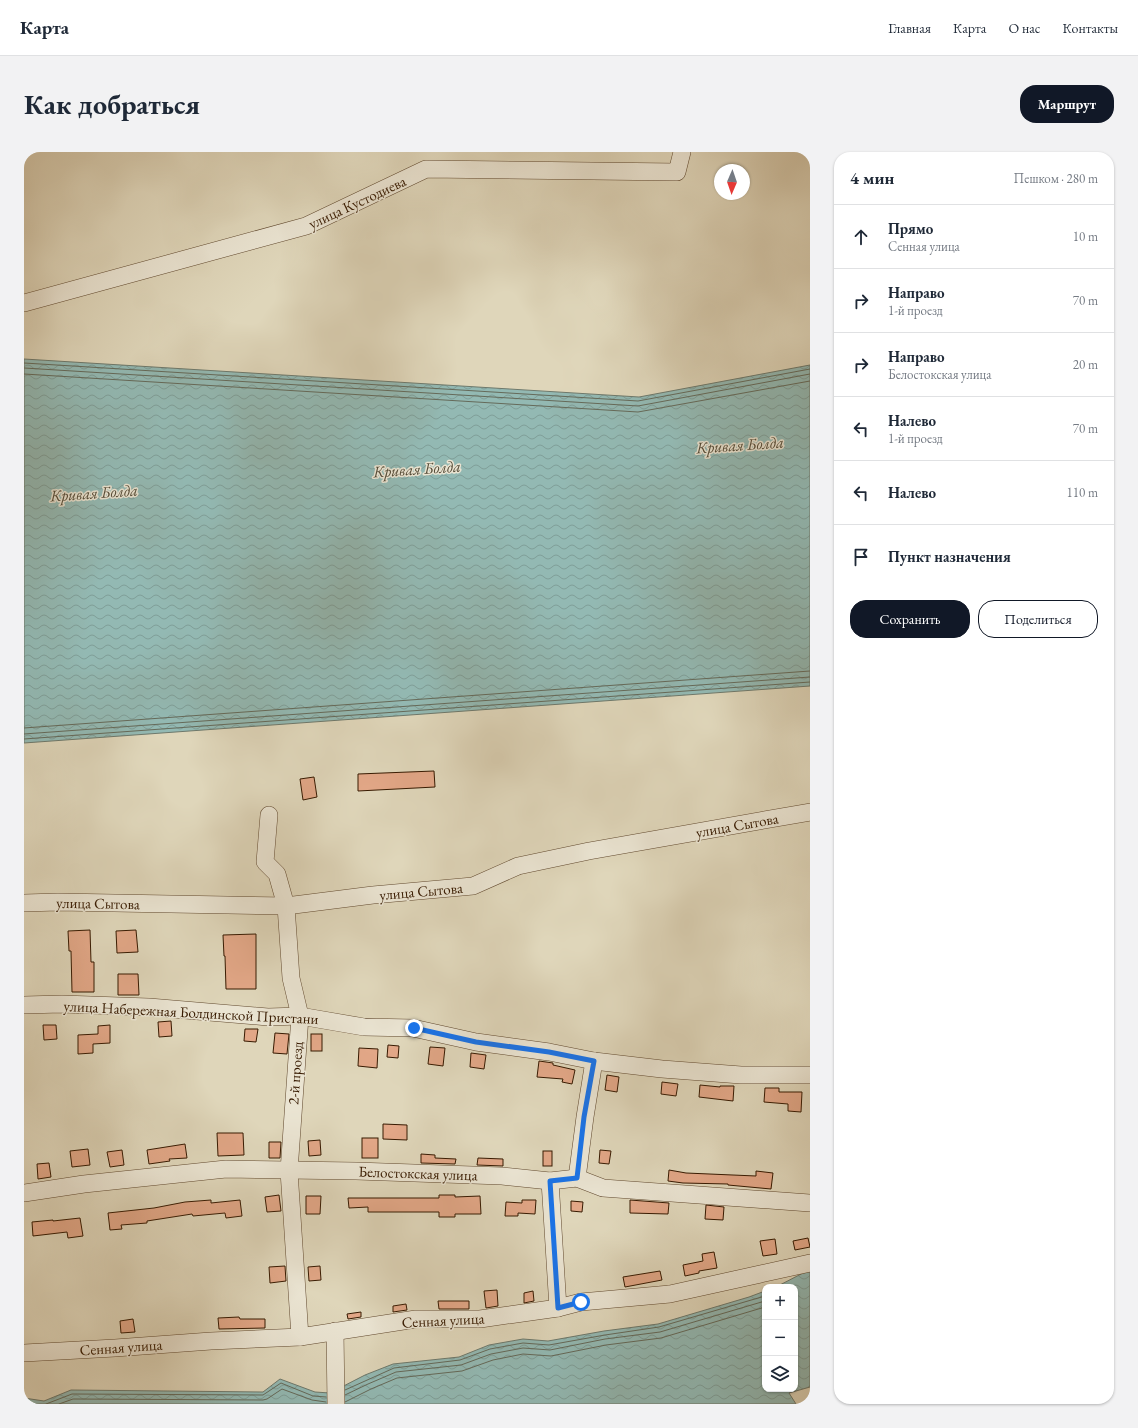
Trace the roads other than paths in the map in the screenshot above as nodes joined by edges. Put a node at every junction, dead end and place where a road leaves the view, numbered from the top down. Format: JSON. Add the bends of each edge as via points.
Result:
{"nodes":[{"id":1,"x":682,"y":152,"type":"edge"},
{"id":2,"x":24,"y":303,"type":"edge"},
{"id":3,"x":810,"y":812,"type":"edge"},
{"id":4,"x":270,"y":815,"type":"dead end"},
{"id":5,"x":24,"y":903,"type":"edge"},
{"id":6,"x":286,"y":906,"type":"junction"},
{"id":7,"x":24,"y":1005,"type":"edge"},
{"id":8,"x":300,"y":1016,"type":"junction"},
{"id":9,"x":594,"y":1061,"type":"junction"},
{"id":10,"x":810,"y":1075,"type":"edge"},
{"id":11,"x":289,"y":1171,"type":"junction"},
{"id":12,"x":577,"y":1178,"type":"junction"},
{"id":13,"x":550,"y":1181,"type":"junction"},
{"id":14,"x":24,"y":1193,"type":"edge"},
{"id":15,"x":810,"y":1204,"type":"edge"},
{"id":16,"x":810,"y":1263,"type":"edge"},
{"id":17,"x":558,"y":1308,"type":"junction"},
{"id":18,"x":335,"y":1331,"type":"junction"},
{"id":19,"x":300,"y":1337,"type":"junction"},
{"id":20,"x":24,"y":1352,"type":"edge"},
{"id":21,"x":336,"y":1404,"type":"edge"}],
"edges":[{"from":1,"to":2,"type":"street","name":"улица Кустодиева","via":[[677,172],[426,169],[306,226]]},
{"from":3,"to":6,"type":"street","name":"улица Сытова","via":[[518,866],[473,886]]},
{"from":4,"to":6,"type":"street","name":"2-й проезд","via":[[265,862],[277,874]]},
{"from":5,"to":6,"type":"street","name":"улица Сытова"},
{"from":6,"to":8,"type":"street","name":"2-й проезд","via":[[291,978]]},
{"from":7,"to":8,"type":"street","name":"улица Набережная Болдинской Пристани","via":[[148,1007],[268,1017]]},
{"from":8,"to":9,"type":"street","name":"улица Набережная Болдинской Пристани","via":[[364,1026],[414,1028],[476,1042]]},
{"from":8,"to":11,"type":"street","name":"2-й проезд"},
{"from":9,"to":10,"type":"street","name":"улица Набережная Болдинской Пристани","via":[[741,1075]]},
{"from":9,"to":12,"type":"street"},
{"from":11,"to":13,"type":"street","name":"Белостокская улица","via":[[494,1176]]},
{"from":11,"to":14,"type":"street","name":"Белостокская улица","via":[[226,1169]]},
{"from":11,"to":19,"type":"street","name":"2-й проезд"},
{"from":12,"to":13,"type":"street","name":"Белостокская улица"},
{"from":12,"to":15,"type":"street","name":"Белостокская улица","via":[[603,1188]]},
{"from":13,"to":17,"type":"street"},
{"from":16,"to":17,"type":"street","name":"Сенная улица","via":[[670,1294],[581,1302]]},
{"from":17,"to":18,"type":"street","name":"Сенная улица","via":[[480,1319],[416,1318]]},
{"from":18,"to":19,"type":"street","name":"Сенная улица"},
{"from":18,"to":21,"type":"street"},
{"from":19,"to":20,"type":"street","name":"Сенная улица"}]}
